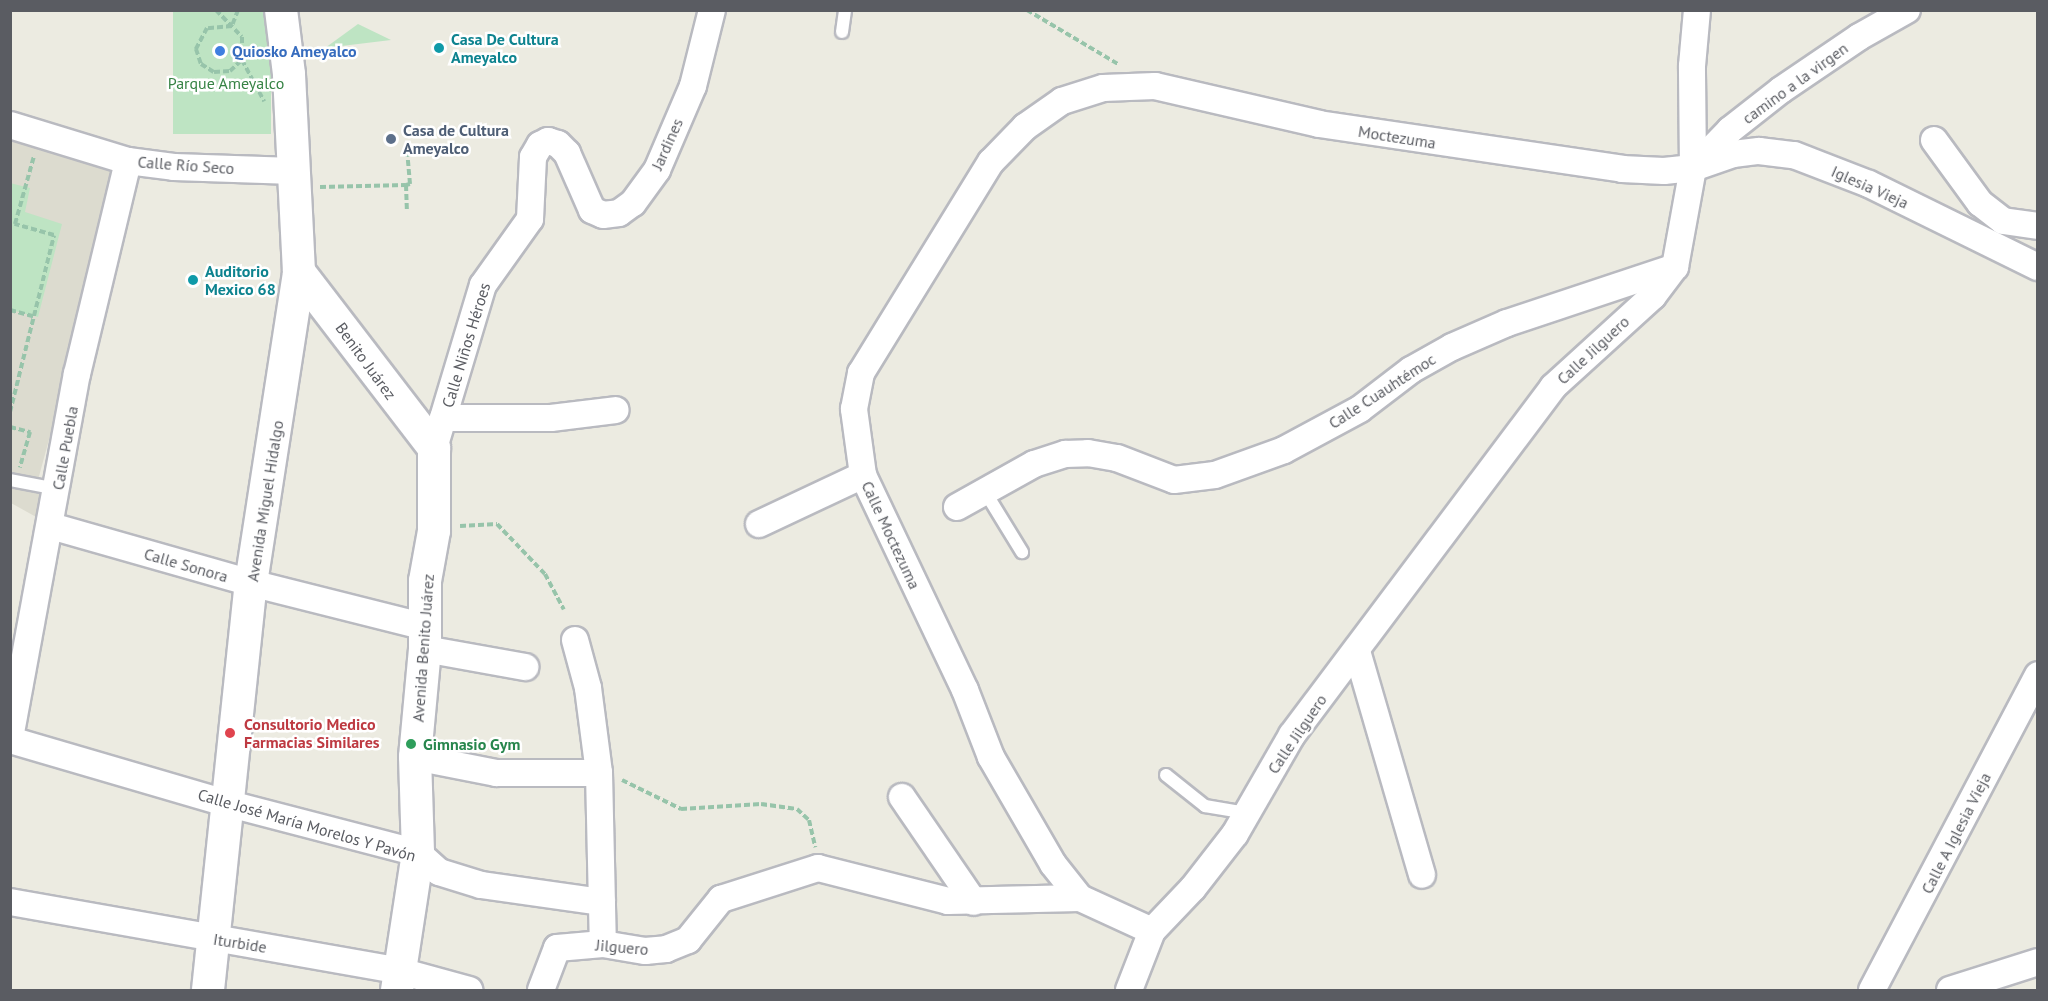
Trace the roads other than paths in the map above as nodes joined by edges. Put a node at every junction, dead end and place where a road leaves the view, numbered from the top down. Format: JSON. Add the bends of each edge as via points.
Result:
{"nodes":[{"id":1,"x":280,"y":10,"type":"edge"},
{"id":2,"x":712,"y":10,"type":"edge"},
{"id":3,"x":845,"y":10,"type":"edge"},
{"id":4,"x":1697,"y":10,"type":"edge"},
{"id":5,"x":1907,"y":10,"type":"edge"},
{"id":6,"x":842,"y":32,"type":"dead end"},
{"id":7,"x":1103,"y":88,"type":"joint"},
{"id":8,"x":10,"y":125,"type":"edge"},
{"id":9,"x":1934,"y":140,"type":"dead end"},
{"id":10,"x":128,"y":160,"type":"junction"},
{"id":11,"x":1694,"y":168,"type":"junction"},
{"id":12,"x":307,"y":179,"type":"junction"},
{"id":13,"x":530,"y":219,"type":"joint"},
{"id":14,"x":2037,"y":226,"type":"edge"},
{"id":15,"x":1675,"y":267,"type":"junction"},
{"id":16,"x":2037,"y":267,"type":"edge"},
{"id":17,"x":299,"y":272,"type":"junction"},
{"id":18,"x":616,"y":410,"type":"dead end"},
{"id":19,"x":443,"y":418,"type":"junction"},
{"id":20,"x":434,"y":448,"type":"junction"},
{"id":21,"x":863,"y":475,"type":"junction"},
{"id":22,"x":14,"y":477,"type":"edge"},
{"id":23,"x":57,"y":489,"type":"junction"},
{"id":24,"x":984,"y":490,"type":"junction"},
{"id":25,"x":957,"y":507,"type":"dead end"},
{"id":26,"x":759,"y":524,"type":"dead end"},
{"id":27,"x":51,"y":526,"type":"junction"},
{"id":28,"x":1022,"y":552,"type":"dead end"},
{"id":29,"x":251,"y":584,"type":"junction"},
{"id":30,"x":426,"y":638,"type":"junction"},
{"id":31,"x":574,"y":640,"type":"dead end"},
{"id":32,"x":1356,"y":651,"type":"junction"},
{"id":33,"x":525,"y":667,"type":"dead end"},
{"id":34,"x":2037,"y":675,"type":"edge"},
{"id":35,"x":10,"y":739,"type":"edge"},
{"id":36,"x":415,"y":757,"type":"junction"},
{"id":37,"x":599,"y":773,"type":"junction"},
{"id":38,"x":1166,"y":775,"type":"dead end"},
{"id":39,"x":902,"y":797,"type":"dead end"},
{"id":40,"x":226,"y":803,"type":"junction"},
{"id":41,"x":1247,"y":813,"type":"junction"},
{"id":42,"x":418,"y":853,"type":"junction"},
{"id":43,"x":1422,"y":875,"type":"dead end"},
{"id":44,"x":1080,"y":898,"type":"junction"},
{"id":45,"x":10,"y":902,"type":"edge"},
{"id":46,"x":602,"y":902,"type":"junction"},
{"id":47,"x":974,"y":902,"type":"junction"},
{"id":48,"x":1152,"y":931,"type":"junction"},
{"id":49,"x":216,"y":940,"type":"junction"},
{"id":50,"x":603,"y":944,"type":"junction"},
{"id":51,"x":2037,"y":962,"type":"edge"},
{"id":52,"x":399,"y":981,"type":"edge"},
{"id":53,"x":208,"y":990,"type":"edge"},
{"id":54,"x":469,"y":990,"type":"edge"},
{"id":55,"x":541,"y":990,"type":"edge"},
{"id":56,"x":1129,"y":990,"type":"edge"},
{"id":57,"x":1872,"y":990,"type":"edge"},
{"id":58,"x":1950,"y":990,"type":"edge"}],
"edges":[{"from":1,"to":12,"type":"street","name":"Avenida Miguel Hidalgo"},
{"from":2,"to":13,"type":"street","name":"Jardines","via":[[693,86],[657,170],[633,203],[619,213],[603,215],[592,210],[567,153],[548,141],[540,145],[533,157]]},
{"from":3,"to":6,"type":"lane"},
{"from":4,"to":11,"type":"street","name":"Calle Jilguero","via":[[1692,66]]},
{"from":5,"to":11,"type":"street","name":"camino a la virgen","via":[[1781,90],[1730,130]]},
{"from":7,"to":11,"type":"street","name":"Moctezuma","via":[[1155,86],[1319,124],[1437,144],[1622,169]]},
{"from":7,"to":21,"type":"street","name":"Calle Moctezuma","via":[[1062,101],[1025,127],[991,162],[909,300],[878,341],[861,373],[854,409]]},
{"from":8,"to":10,"type":"street","name":"Calle Río Seco"},
{"from":9,"to":14,"type":"street","via":[[1980,203],[2003,221]]},
{"from":10,"to":12,"type":"street","name":"Calle Río Seco"},
{"from":10,"to":23,"type":"street","name":"Calle Puebla","via":[[77,374]]},
{"from":11,"to":15,"type":"street","name":"Calle Jilguero"},
{"from":11,"to":16,"type":"street","name":"Iglesia Vieja","via":[[1741,153],[1794,155],[1869,184]]},
{"from":12,"to":17,"type":"street","name":"Avenida Miguel Hidalgo"},
{"from":13,"to":19,"type":"street","name":"Calle Niños Héroes","via":[[483,285]]},
{"from":15,"to":24,"type":"street","name":"Calle Cuauhtémoc","via":[[1507,324],[1452,347],[1411,370],[1360,409],[1294,445],[1215,475],[1174,480],[1117,458],[1088,453],[1034,464]]},
{"from":15,"to":32,"type":"street","name":"Calle Jilguero","via":[[1653,296],[1553,387]]},
{"from":17,"to":20,"type":"street","name":"Benito Juárez"},
{"from":17,"to":29,"type":"street","name":"Avenida Miguel Hidalgo"},
{"from":18,"to":19,"type":"street","via":[[551,418]]},
{"from":19,"to":20,"type":"street","name":"Calle Niños Héroes"},
{"from":20,"to":30,"type":"street","name":"Avenida Benito Juárez","via":[[434,531],[425,581]]},
{"from":21,"to":26,"type":"street","via":[[828,488]]},
{"from":21,"to":44,"type":"street","name":"Calle Moctezuma","via":[[964,690],[991,757],[1034,834]]},
{"from":22,"to":23,"type":"lane"},
{"from":23,"to":27,"type":"street","name":"Calle Puebla"},
{"from":24,"to":25,"type":"street","name":"Calle Cuauhtémoc"},
{"from":24,"to":28,"type":"lane"},
{"from":27,"to":29,"type":"street","name":"Calle Sonora"},
{"from":27,"to":35,"type":"street","name":"Calle Puebla"},
{"from":29,"to":30,"type":"street","name":"Calle Sonora"},
{"from":29,"to":40,"type":"street","name":"Avenida Miguel Hidalgo"},
{"from":30,"to":33,"type":"street","name":"Calle Sonora"},
{"from":30,"to":36,"type":"street","name":"Avenida Benito Juárez"},
{"from":31,"to":37,"type":"street","via":[[588,688]]},
{"from":32,"to":41,"type":"street","name":"Calle Jilguero","via":[[1292,735]]},
{"from":32,"to":43,"type":"street"},
{"from":34,"to":57,"type":"street","name":"Calle A Iglesia Vieja"},
{"from":35,"to":40,"type":"street","name":"Calle José María Morelos Y Pavón"},
{"from":36,"to":37,"type":"street","via":[[496,773]]},
{"from":36,"to":42,"type":"street","name":"Avenida Benito Juárez"},
{"from":37,"to":46,"type":"street"},
{"from":38,"to":41,"type":"lane","via":[[1205,806]]},
{"from":39,"to":47,"type":"street"},
{"from":40,"to":42,"type":"street","name":"Calle José María Morelos Y Pavón"},
{"from":40,"to":49,"type":"street","name":"Avenida Miguel Hidalgo"},
{"from":41,"to":48,"type":"street","name":"Calle Jilguero","via":[[1193,888]]},
{"from":42,"to":46,"type":"street","name":"Calle José María Morelos Y Pavón","via":[[440,872],[481,885]]},
{"from":42,"to":52,"type":"street","name":"Avenida Benito Juárez"},
{"from":44,"to":47,"type":"street"},
{"from":44,"to":48,"type":"street"},
{"from":45,"to":49,"type":"street","name":"Iturbide"},
{"from":46,"to":50,"type":"street"},
{"from":47,"to":50,"type":"street","name":"Jilguero","via":[[921,897],[818,868],[731,894],[713,905],[701,928],[688,940],[666,949],[645,951]]},
{"from":48,"to":56,"type":"street"},
{"from":49,"to":52,"type":"street","name":"Iturbide"},
{"from":49,"to":53,"type":"street","name":"Avenida Miguel Hidalgo"},
{"from":50,"to":55,"type":"street","name":"Jilguero","via":[[557,948]]},
{"from":51,"to":58,"type":"street"},
{"from":52,"to":54,"type":"street","name":"Iturbide"}]}
